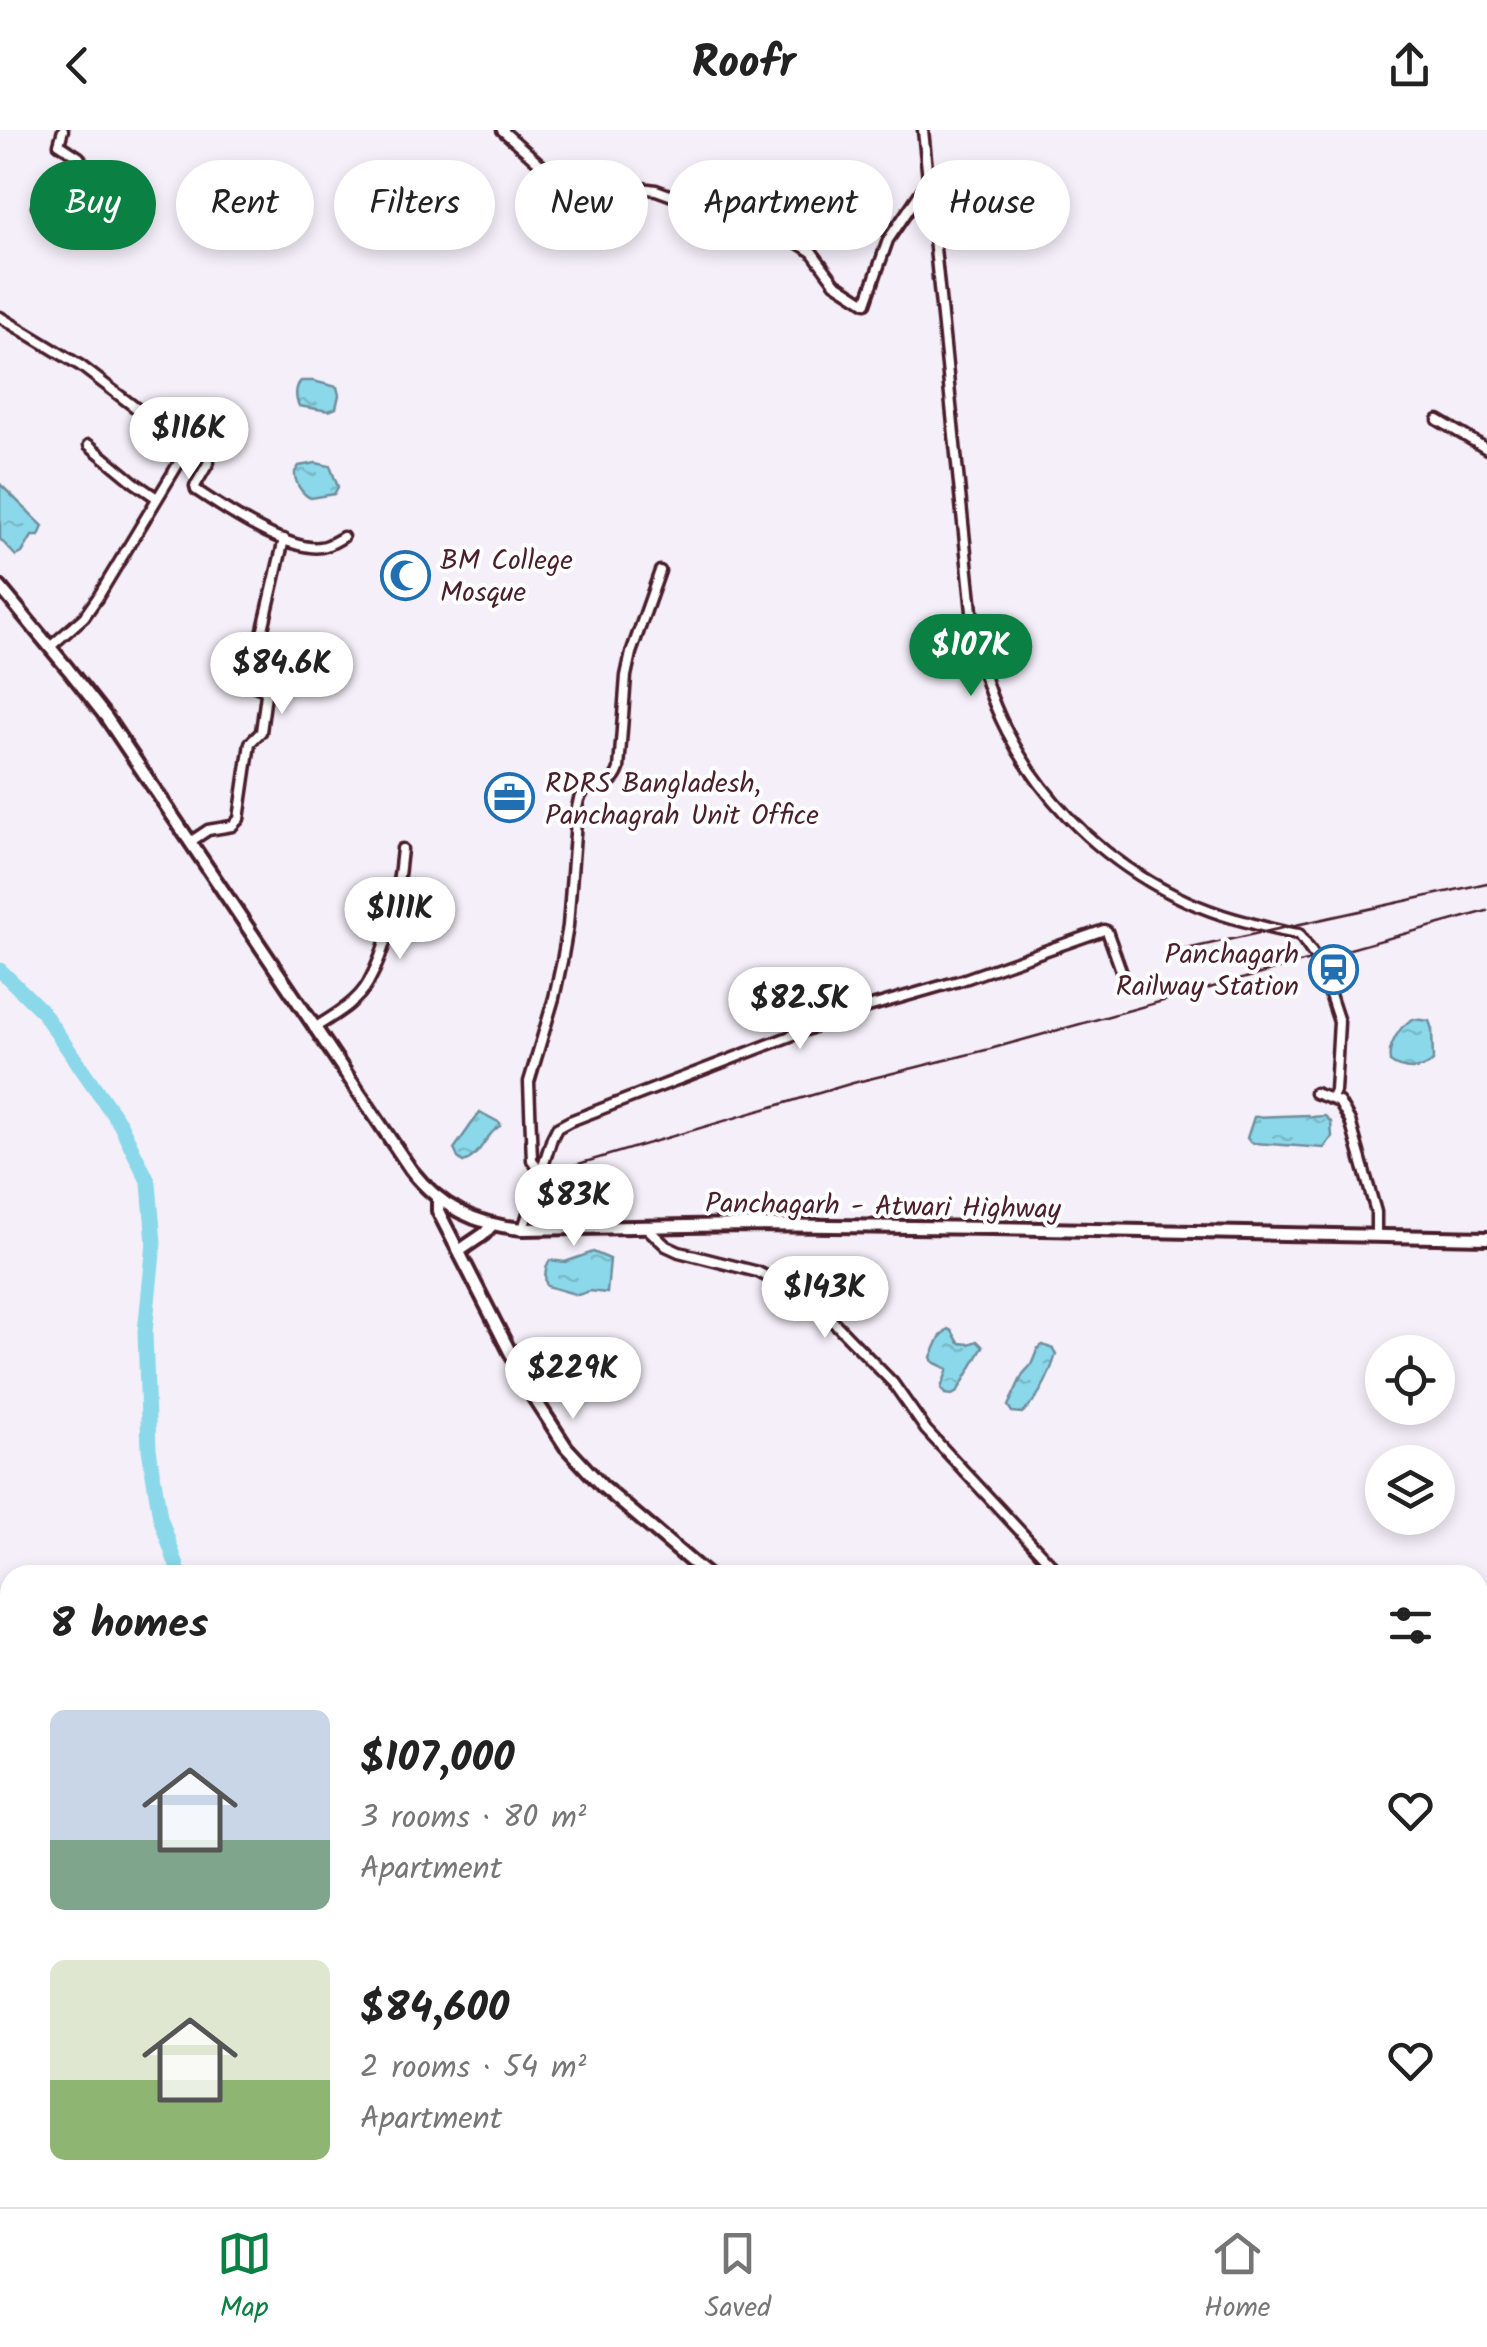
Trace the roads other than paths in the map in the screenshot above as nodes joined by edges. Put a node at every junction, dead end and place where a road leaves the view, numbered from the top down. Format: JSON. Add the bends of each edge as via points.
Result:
{"nodes":[{"id":1,"x":61,"y":130,"type":"edge"},
{"id":2,"x":502,"y":130,"type":"edge"},
{"id":3,"x":922,"y":130,"type":"edge"},
{"id":4,"x":81,"y":160,"type":"edge"},
{"id":5,"x":925,"y":160,"type":"edge"},
{"id":6,"x":913,"y":204,"type":"edge"},
{"id":7,"x":935,"y":250,"type":"edge"},
{"id":8,"x":0,"y":317,"type":"edge"},
{"id":9,"x":1438,"y":420,"type":"dead end"},
{"id":10,"x":89,"y":445,"type":"dead end"},
{"id":11,"x":189,"y":446,"type":"junction"},
{"id":12,"x":1487,"y":450,"type":"edge"},
{"id":13,"x":157,"y":498,"type":"junction"},
{"id":14,"x":343,"y":536,"type":"dead end"},
{"id":15,"x":284,"y":539,"type":"junction"},
{"id":16,"x":660,"y":572,"type":"dead end"},
{"id":17,"x":0,"y":588,"type":"edge"},
{"id":18,"x":50,"y":647,"type":"junction"},
{"id":19,"x":190,"y":842,"type":"junction"},
{"id":20,"x":402,"y":848,"type":"dead end"},
{"id":21,"x":1123,"y":976,"type":"dead end"},
{"id":22,"x":314,"y":1028,"type":"junction"},
{"id":23,"x":1315,"y":1093,"type":"dead end"},
{"id":24,"x":1332,"y":1098,"type":"junction"},
{"id":25,"x":540,"y":1172,"type":"junction"},
{"id":26,"x":438,"y":1199,"type":"junction"},
{"id":27,"x":492,"y":1225,"type":"junction"},
{"id":28,"x":647,"y":1228,"type":"junction"},
{"id":29,"x":523,"y":1229,"type":"junction"},
{"id":30,"x":1376,"y":1236,"type":"junction"},
{"id":31,"x":1487,"y":1238,"type":"edge"},
{"id":32,"x":459,"y":1252,"type":"junction"},
{"id":33,"x":696,"y":1565,"type":"edge"},
{"id":34,"x":1051,"y":1565,"type":"edge"}],
"edges":[{"from":1,"to":4,"type":"street","via":[[59,144]]},
{"from":2,"to":6,"type":"street","via":[[560,177],[656,190],[794,240],[835,283],[866,303],[888,240]]},
{"from":3,"to":5,"type":"street"},
{"from":7,"to":24,"type":"street","via":[[974,631],[991,698],[1061,810],[1118,862],[1195,906],[1299,934],[1320,964],[1339,1022]]},
{"from":8,"to":11,"type":"street","via":[[81,366]]},
{"from":9,"to":12,"type":"street"},
{"from":10,"to":13,"type":"street"},
{"from":11,"to":13,"type":"street"},
{"from":11,"to":15,"type":"street","via":[[209,462],[196,490]]},
{"from":13,"to":18,"type":"street","via":[[92,608]]},
{"from":14,"to":15,"type":"street","via":[[316,548]]},
{"from":15,"to":19,"type":"street","via":[[252,681],[266,694],[262,732],[250,743],[239,818]]},
{"from":16,"to":25,"type":"street","via":[[631,653],[616,776],[585,789],[577,808],[562,962],[529,1082],[532,1160]]},
{"from":17,"to":18,"type":"main road","name":"Panchagarh - Atwari Highway"},
{"from":18,"to":19,"type":"main road","name":"Panchagarh - Atwari Highway"},
{"from":19,"to":22,"type":"main road","name":"Panchagarh - Atwari Highway"},
{"from":20,"to":22,"type":"street","via":[[380,962],[346,1006]]},
{"from":21,"to":25,"type":"street","via":[[1104,930],[860,1009],[570,1120],[554,1132]]},
{"from":22,"to":26,"type":"main road","name":"Panchagarh - Atwari Highway","via":[[400,1156]]},
{"from":23,"to":24,"type":"street"},
{"from":24,"to":30,"type":"street","via":[[1350,1121],[1376,1212]]},
{"from":25,"to":29,"type":"street"},
{"from":26,"to":27,"type":"main road","name":"Panchagarh - Atwari Highway"},
{"from":26,"to":32,"type":"main road"},
{"from":27,"to":29,"type":"main road","name":"Panchagarh - Atwari Highway"},
{"from":27,"to":32,"type":"main road"},
{"from":28,"to":29,"type":"main road","name":"Panchagarh - Atwari Highway"},
{"from":28,"to":30,"type":"main road","name":"Panchagarh - Atwari Highway"},
{"from":28,"to":34,"type":"street","via":[[679,1252],[758,1272],[823,1312]]},
{"from":30,"to":31,"type":"main road","name":"Panchagarh - Atwari Highway"},
{"from":32,"to":33,"type":"main road","via":[[530,1393],[566,1447]]}]}
